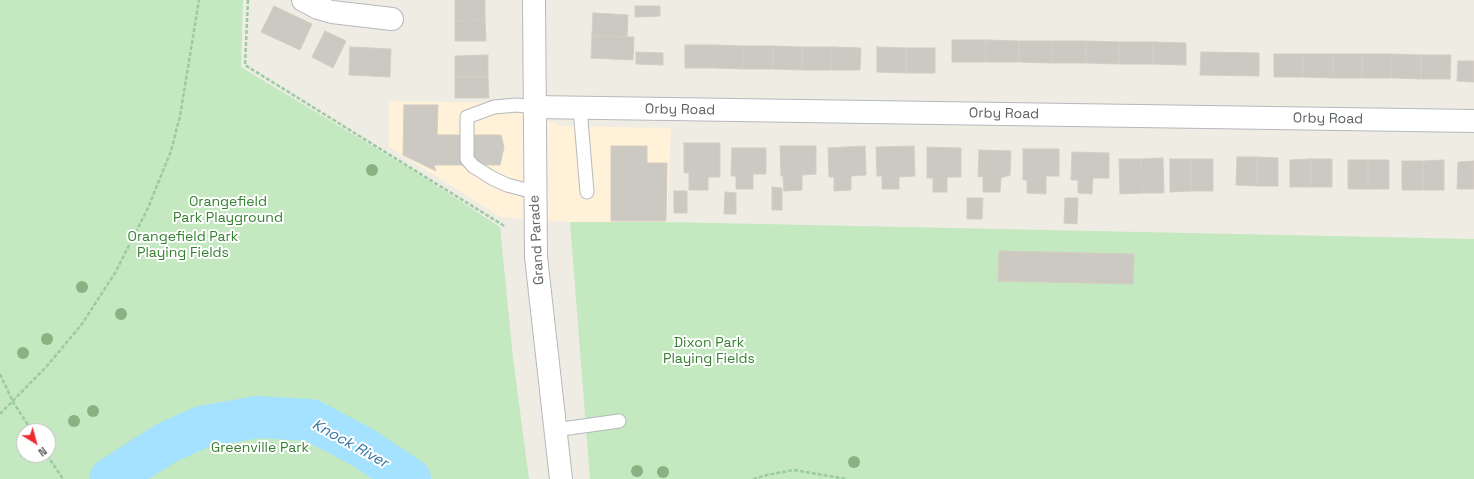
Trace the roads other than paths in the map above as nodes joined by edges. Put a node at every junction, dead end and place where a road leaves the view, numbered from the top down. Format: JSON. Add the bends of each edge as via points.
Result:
{"nodes":[{"id":1,"x":303,"y":0,"type":"edge"},
{"id":2,"x":534,"y":0,"type":"edge"},
{"id":3,"x":368,"y":8,"type":"edge"},
{"id":4,"x":392,"y":19,"type":"dead end"},
{"id":5,"x":534,"y":107,"type":"junction"},
{"id":6,"x":580,"y":108,"type":"junction"},
{"id":7,"x":1474,"y":121,"type":"edge"},
{"id":8,"x":534,"y":192,"type":"junction"},
{"id":9,"x":587,"y":192,"type":"dead end"},
{"id":10,"x":619,"y":420,"type":"dead end"},
{"id":11,"x":555,"y":430,"type":"junction"},
{"id":12,"x":561,"y":479,"type":"edge"}],
"edges":[{"from":1,"to":3,"type":"street","via":[[332,12]]},
{"from":2,"to":5,"type":"street","name":"Grand Parade"},
{"from":3,"to":4,"type":"street"},
{"from":5,"to":6,"type":"street","name":"Orby Road"},
{"from":5,"to":8,"type":"street","name":"Grand Parade"},
{"from":5,"to":8,"type":"lane","via":[[494,107],[467,117],[467,158],[473,166],[492,178]]},
{"from":6,"to":7,"type":"street","name":"Orby Road"},
{"from":6,"to":9,"type":"lane"},
{"from":8,"to":11,"type":"street","name":"Grand Parade","via":[[536,257]]},
{"from":10,"to":11,"type":"lane"},
{"from":11,"to":12,"type":"street","name":"Grand Parade"}]}
